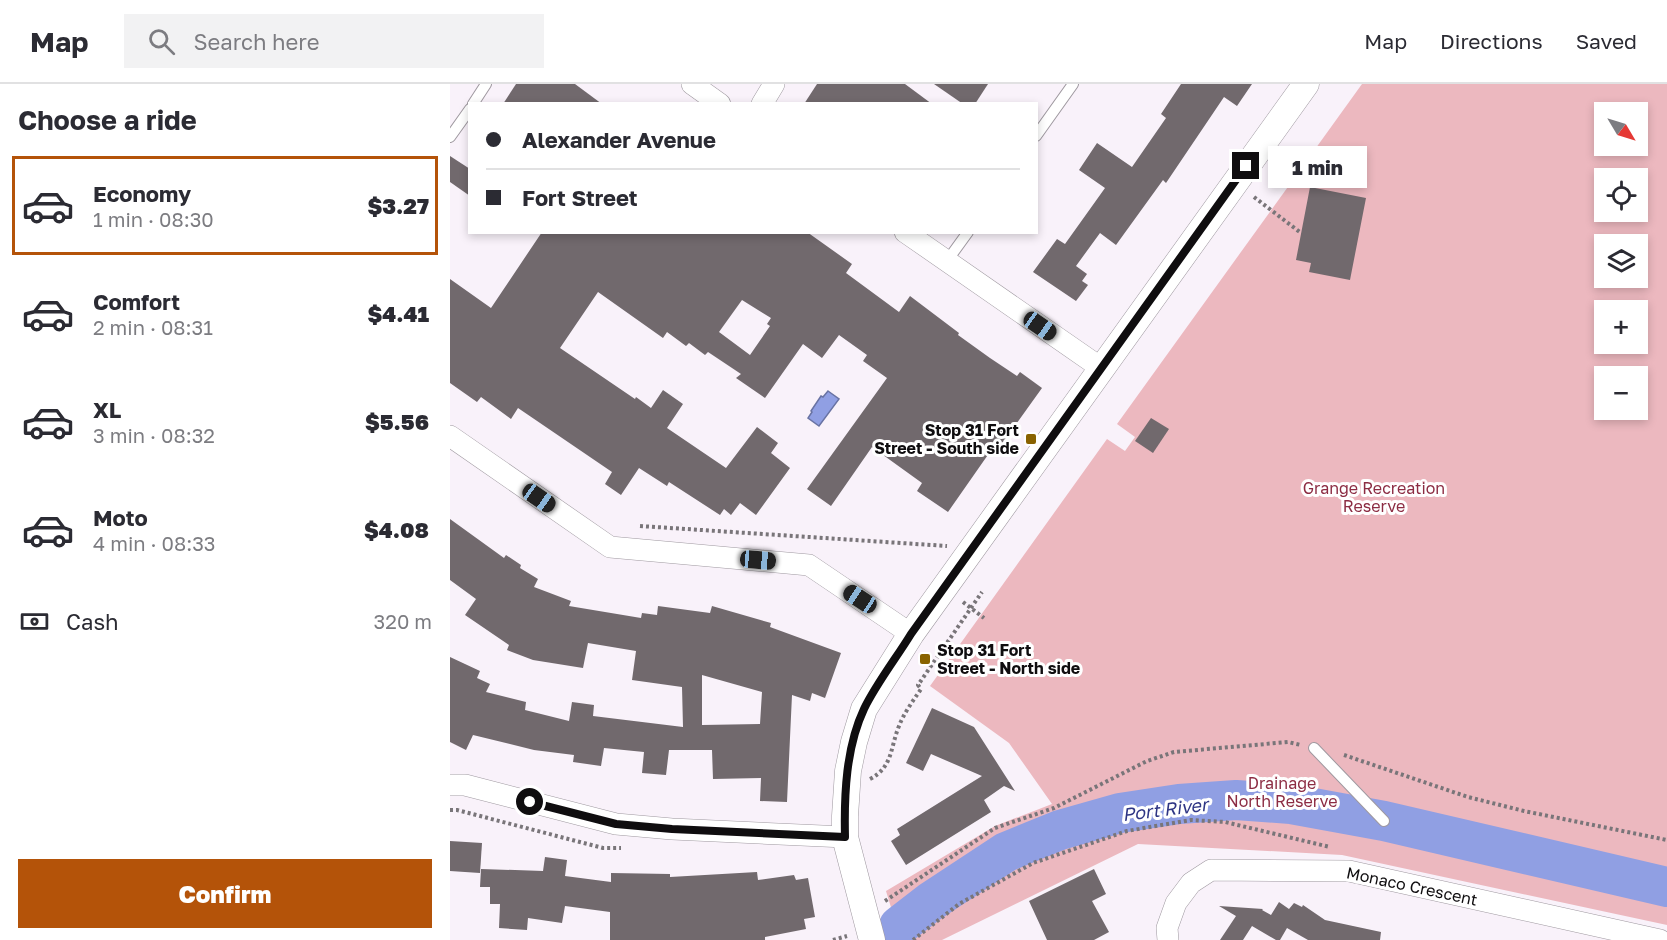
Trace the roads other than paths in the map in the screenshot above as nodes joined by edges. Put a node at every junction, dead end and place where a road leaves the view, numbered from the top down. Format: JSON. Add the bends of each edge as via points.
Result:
{"nodes":[{"id":1,"x":486,"y":84,"type":"edge"},
{"id":2,"x":692,"y":84,"type":"edge"},
{"id":3,"x":774,"y":84,"type":"edge"},
{"id":4,"x":1073,"y":84,"type":"edge"},
{"id":5,"x":1306,"y":84,"type":"edge"},
{"id":6,"x":474,"y":102,"type":"edge"},
{"id":7,"x":717,"y":102,"type":"edge"},
{"id":8,"x":763,"y":102,"type":"edge"},
{"id":9,"x":468,"y":111,"type":"edge"},
{"id":10,"x":1038,"y":133,"type":"edge"},
{"id":11,"x":450,"y":137,"type":"edge"},
{"id":12,"x":908,"y":234,"type":"edge"},
{"id":13,"x":967,"y":234,"type":"edge"},
{"id":14,"x":947,"y":261,"type":"junction"},
{"id":15,"x":1101,"y":368,"type":"junction"},
{"id":16,"x":450,"y":436,"type":"edge"},
{"id":17,"x":911,"y":634,"type":"junction"},
{"id":18,"x":1314,"y":748,"type":"road end"},
{"id":19,"x":450,"y":785,"type":"edge"},
{"id":20,"x":1384,"y":821,"type":"dead end"},
{"id":21,"x":845,"y":837,"type":"junction"},
{"id":22,"x":872,"y":940,"type":"edge"},
{"id":23,"x":1168,"y":940,"type":"edge"},
{"id":24,"x":1660,"y":940,"type":"edge"}],
"edges":[{"from":1,"to":6,"type":"lane"},
{"from":2,"to":7,"type":"street"},
{"from":3,"to":8,"type":"street"},
{"from":4,"to":10,"type":"lane"},
{"from":5,"to":15,"type":"street"},
{"from":9,"to":11,"type":"lane"},
{"from":12,"to":14,"type":"street"},
{"from":13,"to":14,"type":"lane"},
{"from":14,"to":15,"type":"street"},
{"from":15,"to":17,"type":"street"},
{"from":16,"to":17,"type":"street","via":[[610,547],[808,565]]},
{"from":17,"to":21,"type":"street","via":[[864,709],[848,771]]},
{"from":18,"to":20,"type":"lane"},
{"from":19,"to":21,"type":"street","via":[[465,785],[616,824]]},
{"from":21,"to":22,"type":"street"},
{"from":23,"to":24,"type":"street","name":"Monaco Crescent","via":[[1167,928],[1176,903],[1191,883],[1211,870],[1349,871]]}]}
